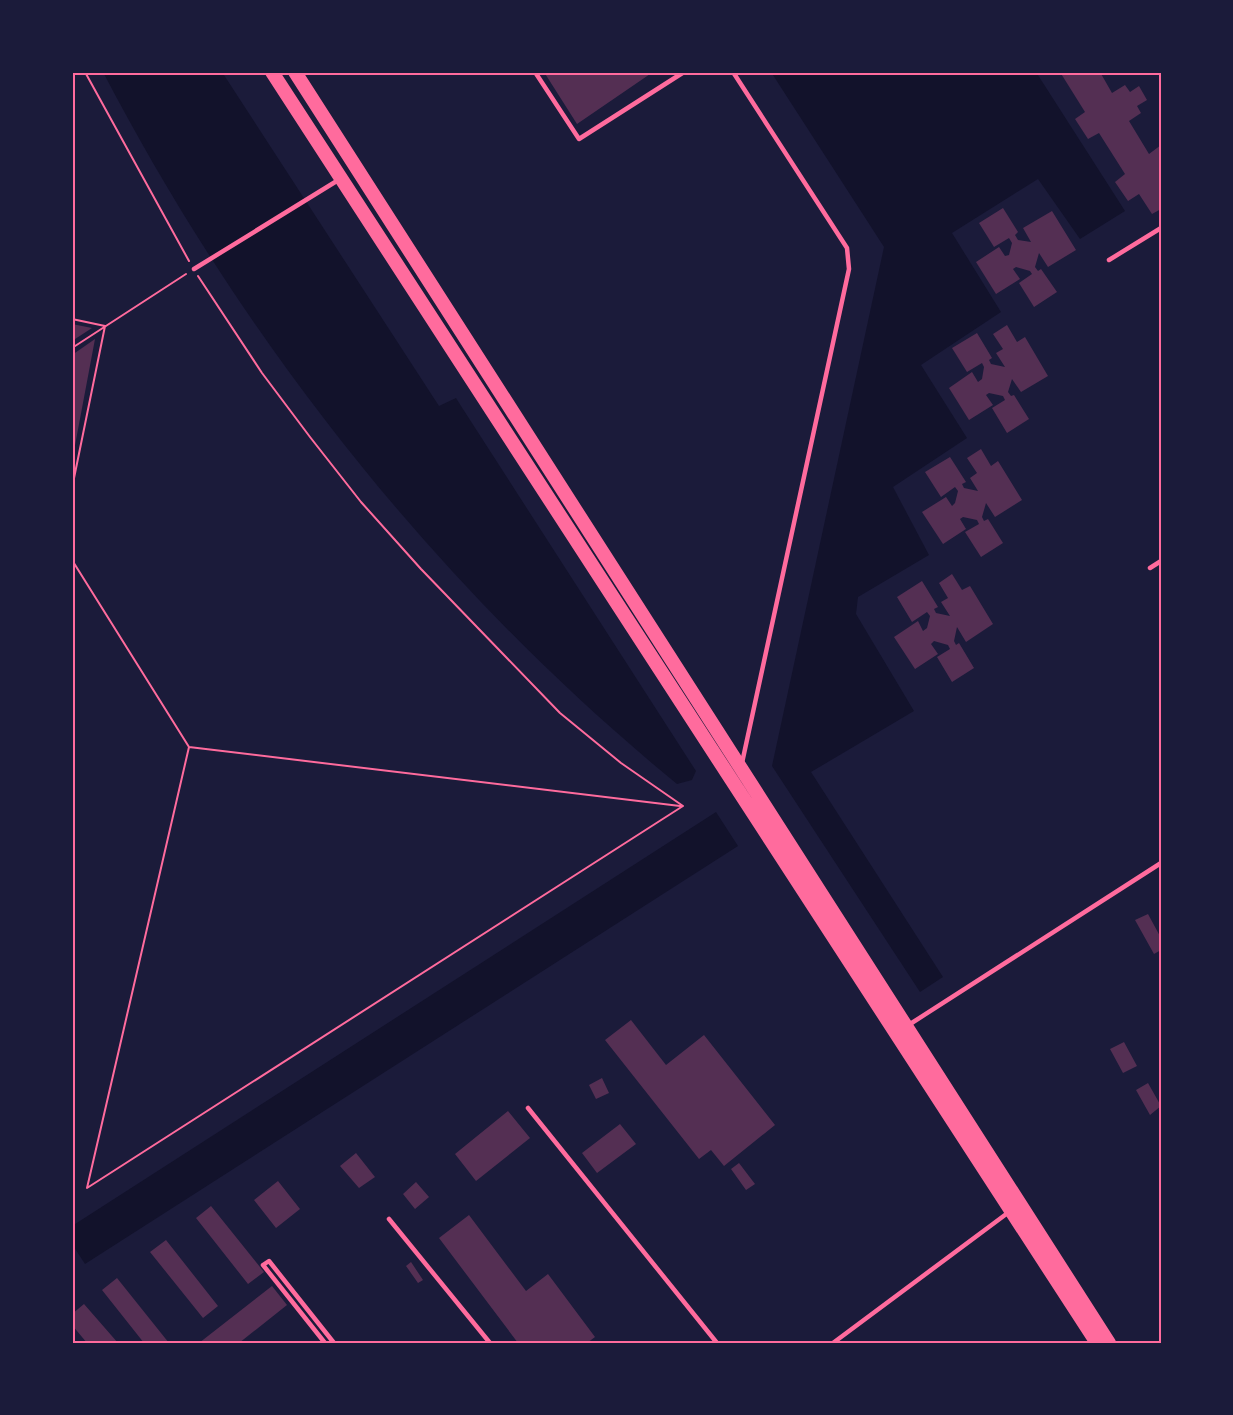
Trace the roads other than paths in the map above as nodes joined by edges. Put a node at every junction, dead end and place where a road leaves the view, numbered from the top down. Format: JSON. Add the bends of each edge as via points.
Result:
{"nodes":[{"id":1,"x":272,"y":72,"type":"edge"},
{"id":2,"x":295,"y":72,"type":"edge"},
{"id":3,"x":535,"y":72,"type":"edge"},
{"id":4,"x":684,"y":72,"type":"edge"},
{"id":5,"x":733,"y":72,"type":"edge"},
{"id":6,"x":340,"y":179,"type":"junction"},
{"id":7,"x":1161,"y":228,"type":"edge"},
{"id":8,"x":1109,"y":260,"type":"dead end"},
{"id":9,"x":194,"y":269,"type":"road end"},
{"id":10,"x":1161,"y":561,"type":"edge"},
{"id":11,"x":1150,"y":568,"type":"dead end"},
{"id":12,"x":741,"y":767,"type":"junction"},
{"id":13,"x":736,"y":786,"type":"junction"},
{"id":14,"x":1161,"y":863,"type":"edge"},
{"id":15,"x":900,"y":1030,"type":"junction"},
{"id":16,"x":528,"y":1108,"type":"dead end"},
{"id":17,"x":1010,"y":1211,"type":"junction"},
{"id":18,"x":389,"y":1219,"type":"dead end"},
{"id":19,"x":325,"y":1343,"type":"edge"},
{"id":20,"x":334,"y":1343,"type":"edge"},
{"id":21,"x":490,"y":1343,"type":"edge"},
{"id":22,"x":717,"y":1343,"type":"edge"},
{"id":23,"x":833,"y":1343,"type":"edge"},
{"id":24,"x":1097,"y":1343,"type":"edge"},
{"id":25,"x":1109,"y":1343,"type":"edge"}],
"edges":[{"from":1,"to":6,"type":"main road"},
{"from":2,"to":12,"type":"main road"},
{"from":3,"to":4,"type":"lane","via":[[579,139]]},
{"from":5,"to":12,"type":"lane","via":[[847,248],[849,269]]},
{"from":6,"to":9,"type":"lane"},
{"from":6,"to":13,"type":"main road"},
{"from":7,"to":8,"type":"lane"},
{"from":10,"to":11,"type":"lane"},
{"from":12,"to":13,"type":"lane"},
{"from":12,"to":15,"type":"main road"},
{"from":13,"to":15,"type":"main road"},
{"from":14,"to":15,"type":"lane"},
{"from":15,"to":17,"type":"main road"},
{"from":15,"to":25,"type":"main road"},
{"from":16,"to":22,"type":"lane"},
{"from":17,"to":23,"type":"lane"},
{"from":17,"to":24,"type":"main road"},
{"from":18,"to":21,"type":"lane"},
{"from":19,"to":20,"type":"lane","via":[[263,1265],[269,1261]]}]}
